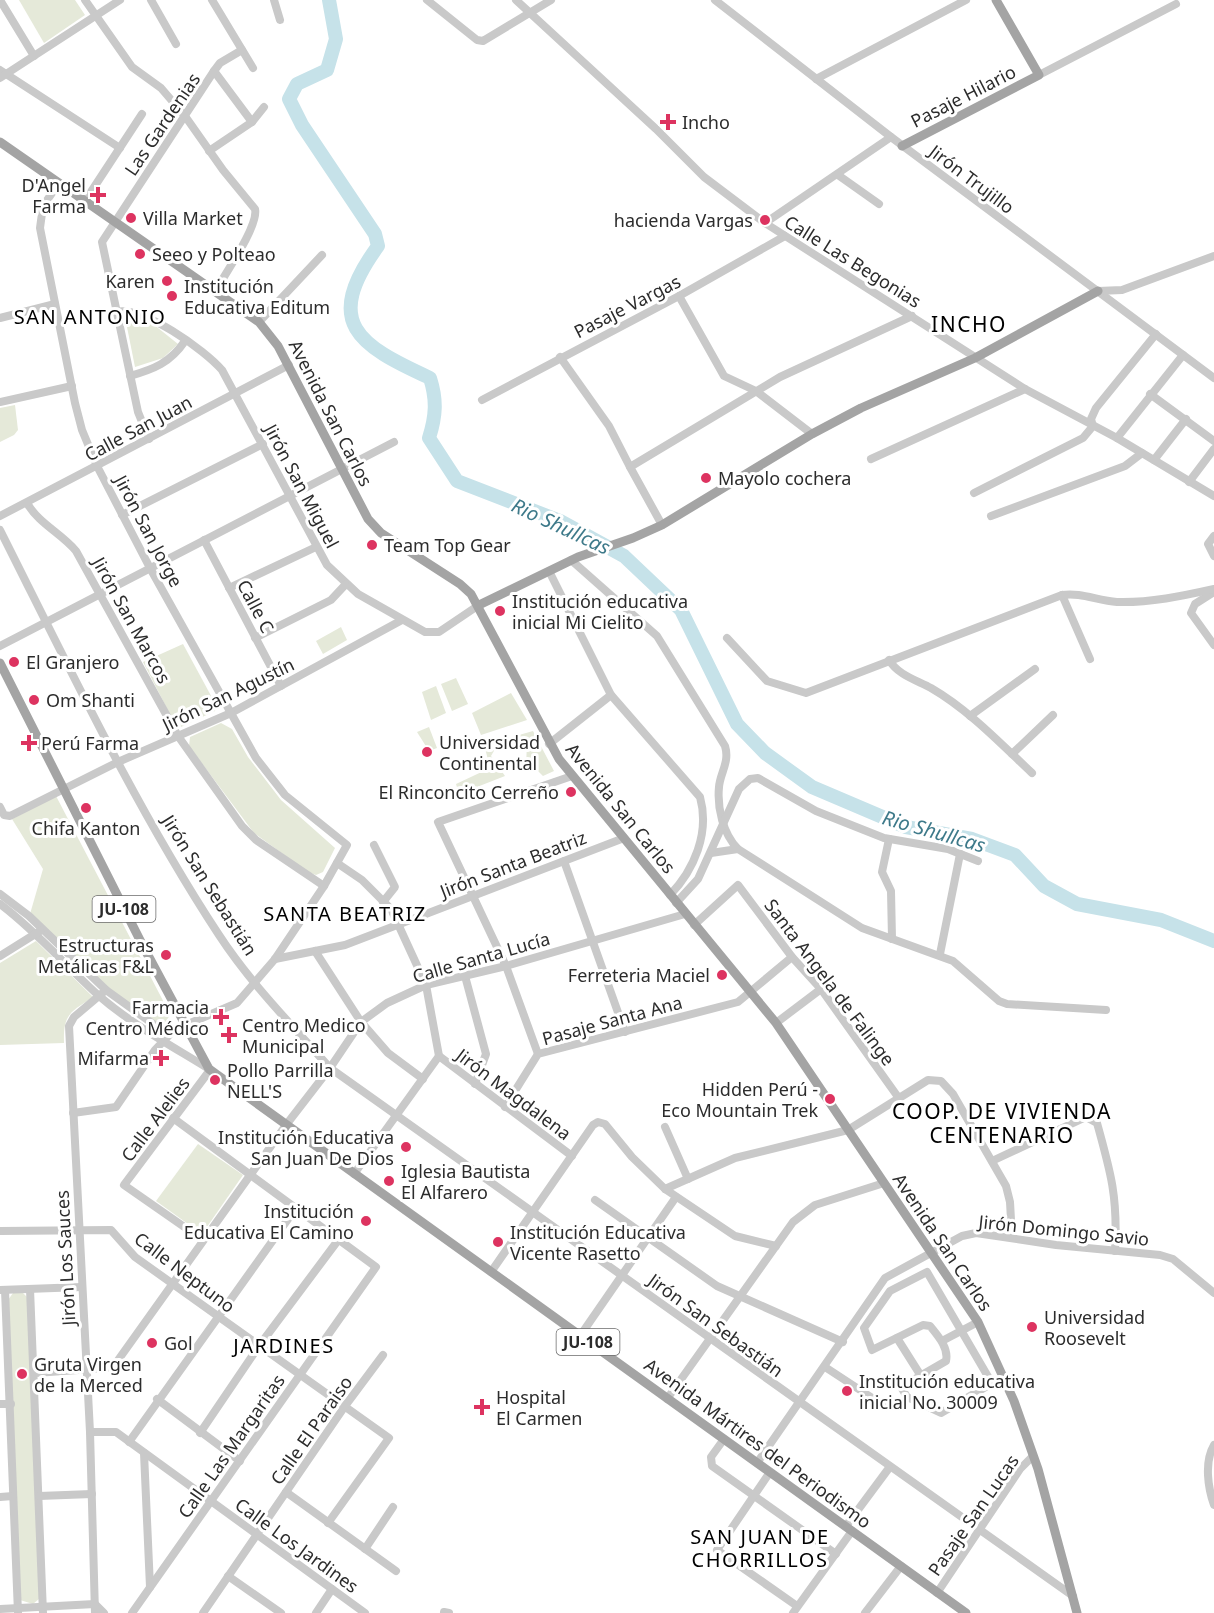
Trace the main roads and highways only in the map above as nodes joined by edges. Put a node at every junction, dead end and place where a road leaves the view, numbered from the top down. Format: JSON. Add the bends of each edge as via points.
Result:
{"nodes":[{"id":1,"x":996,"y":0,"type":"edge"},
{"id":2,"x":0,"y":142,"type":"edge"},
{"id":3,"x":903,"y":146,"type":"road end"},
{"id":4,"x":1098,"y":291,"type":"road end"},
{"id":5,"x":479,"y":605,"type":"junction"},
{"id":6,"x":0,"y":663,"type":"edge"},
{"id":7,"x":966,"y":1613,"type":"edge"},
{"id":8,"x":1077,"y":1613,"type":"edge"}],
"edges":[{"from":1,"to":3,"type":"main road","name":"Pasaje Hilario","via":[[1039,75]]},
{"from":2,"to":5,"type":"main road","name":"Avenida San Carlos","via":[[259,322],[272,335],[289,365],[375,527],[460,584]]},
{"from":4,"to":5,"type":"main road","via":[[975,358],[812,434],[662,525],[574,558]]},
{"from":5,"to":8,"type":"main road","name":"Avenida San Carlos","via":[[549,744],[776,1023],[978,1322],[1034,1456]]},
{"from":6,"to":7,"type":"main road","name":"Avenida Mártires del Periodismo","number":"JU-108","via":[[184,1027],[210,1070]]}]}
